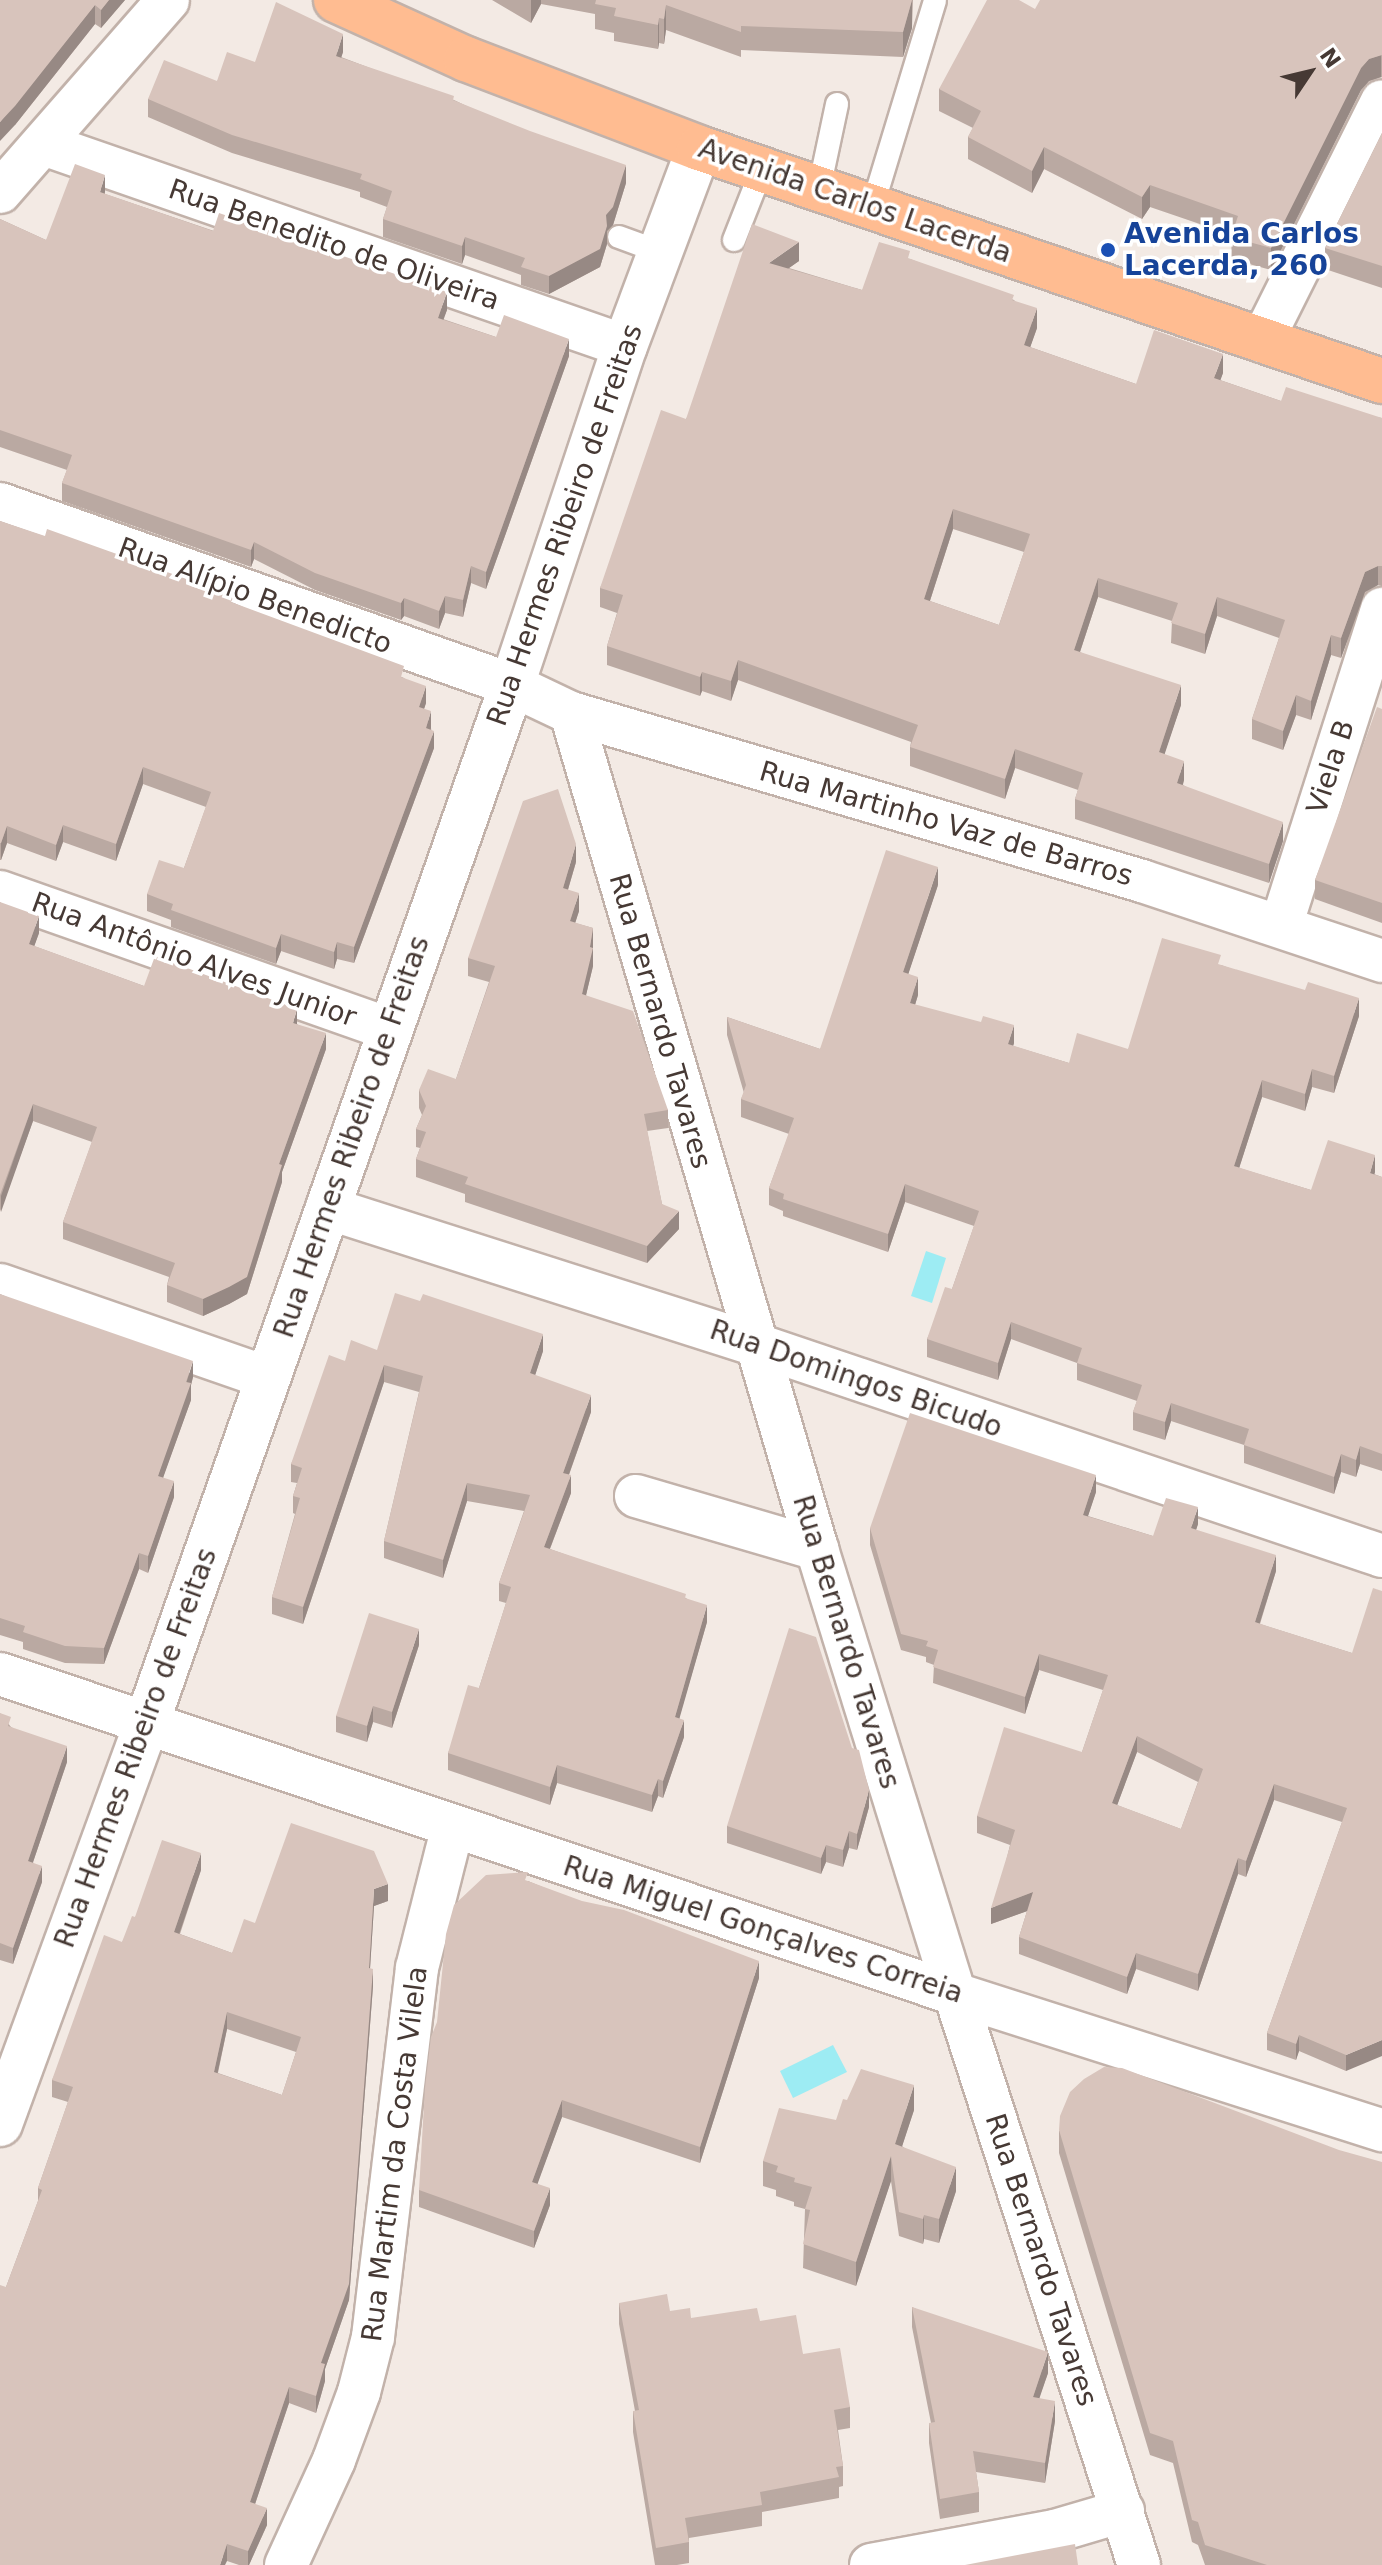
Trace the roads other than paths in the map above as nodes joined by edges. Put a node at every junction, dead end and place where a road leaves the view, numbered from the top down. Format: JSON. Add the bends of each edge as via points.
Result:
{"nodes":[{"id":1,"x":168,"y":0,"type":"edge"},
{"id":2,"x":336,"y":0,"type":"edge"},
{"id":3,"x":935,"y":0,"type":"edge"},
{"id":4,"x":1382,"y":101,"type":"edge"},
{"id":5,"x":837,"y":104,"type":"dead end"},
{"id":6,"x":43,"y":144,"type":"junction"},
{"id":7,"x":699,"y":148,"type":"junction"},
{"id":8,"x":762,"y":169,"type":"junction"},
{"id":9,"x":819,"y":189,"type":"junction"},
{"id":10,"x":0,"y":192,"type":"edge"},
{"id":11,"x":872,"y":208,"type":"junction"},
{"id":12,"x":619,"y":237,"type":"dead end"},
{"id":13,"x":734,"y":240,"type":"dead end"},
{"id":14,"x":660,"y":252,"type":"junction"},
{"id":15,"x":1262,"y":341,"type":"junction"},
{"id":16,"x":625,"y":346,"type":"junction"},
{"id":17,"x":1382,"y":381,"type":"edge"},
{"id":18,"x":0,"y":504,"type":"edge"},
{"id":19,"x":1382,"y":609,"type":"edge"},
{"id":20,"x":512,"y":685,"type":"junction"},
{"id":21,"x":571,"y":713,"type":"junction"},
{"id":22,"x":0,"y":892,"type":"edge"},
{"id":23,"x":1281,"y":926,"type":"junction"},
{"id":24,"x":1382,"y":961,"type":"edge"},
{"id":25,"x":388,"y":1029,"type":"junction"},
{"id":26,"x":327,"y":1208,"type":"junction"},
{"id":27,"x":0,"y":1285,"type":"edge"},
{"id":28,"x":754,"y":1344,"type":"junction"},
{"id":29,"x":268,"y":1378,"type":"junction"},
{"id":30,"x":636,"y":1496,"type":"dead end"},
{"id":31,"x":817,"y":1549,"type":"junction"},
{"id":32,"x":1382,"y":1556,"type":"edge"},
{"id":33,"x":0,"y":1674,"type":"edge"},
{"id":34,"x":146,"y":1725,"type":"junction"},
{"id":35,"x":453,"y":1826,"type":"junction"},
{"id":36,"x":955,"y":1994,"type":"junction"},
{"id":37,"x":10,"y":2064,"type":"edge"},
{"id":38,"x":0,"y":2124,"type":"edge"},
{"id":39,"x":1382,"y":2130,"type":"edge"},
{"id":40,"x":1123,"y":2511,"type":"junction"},
{"id":41,"x":286,"y":2565,"type":"edge"},
{"id":42,"x":871,"y":2565,"type":"edge"},
{"id":43,"x":1139,"y":2565,"type":"edge"}],
"edges":[{"from":1,"to":6,"type":"street"},
{"from":2,"to":7,"type":"main road","name":"Avenida Carlos Lacerda","via":[[466,59]]},
{"from":3,"to":11,"type":"lane"},
{"from":4,"to":15,"type":"street"},
{"from":5,"to":9,"type":"lane"},
{"from":6,"to":10,"type":"street"},
{"from":6,"to":16,"type":"street","name":"Rua Benedito de Oliveira"},
{"from":7,"to":8,"type":"main road","name":"Avenida Carlos Lacerda"},
{"from":7,"to":14,"type":"street","name":"Rua Hermes Ribeiro de Freitas"},
{"from":8,"to":9,"type":"main road","name":"Avenida Carlos Lacerda"},
{"from":8,"to":13,"type":"lane"},
{"from":9,"to":11,"type":"main road","name":"Avenida Carlos Lacerda"},
{"from":11,"to":15,"type":"main road","name":"Avenida Carlos Lacerda"},
{"from":12,"to":14,"type":"lane"},
{"from":14,"to":16,"type":"street","name":"Rua Hermes Ribeiro de Freitas"},
{"from":15,"to":17,"type":"main road","name":"Avenida Carlos Lacerda"},
{"from":16,"to":20,"type":"street","name":"Rua Hermes Ribeiro de Freitas"},
{"from":18,"to":20,"type":"street","name":"Rua Alípio Benedicto"},
{"from":19,"to":23,"type":"street","name":"Viela B"},
{"from":20,"to":21,"type":"street","name":"Rua Martinho Vaz de Barros"},
{"from":20,"to":25,"type":"street","name":"Rua Hermes Ribeiro de Freitas"},
{"from":21,"to":23,"type":"street","name":"Rua Martinho Vaz de Barros"},
{"from":21,"to":28,"type":"street","name":"Rua Bernardo Tavares"},
{"from":22,"to":25,"type":"street","name":"Rua Antônio Alves Junior"},
{"from":23,"to":24,"type":"street","name":"Rua Martinho Vaz de Barros"},
{"from":25,"to":26,"type":"street","name":"Rua Hermes Ribeiro de Freitas"},
{"from":26,"to":28,"type":"street","name":"Rua Domingos Bicudo"},
{"from":26,"to":29,"type":"street","name":"Rua Hermes Ribeiro de Freitas"},
{"from":27,"to":29,"type":"street"},
{"from":28,"to":31,"type":"street","name":"Rua Bernardo Tavares"},
{"from":28,"to":32,"type":"street","name":"Rua Domingos Bicudo"},
{"from":29,"to":34,"type":"street","name":"Rua Hermes Ribeiro de Freitas"},
{"from":30,"to":31,"type":"street"},
{"from":31,"to":36,"type":"street","name":"Rua Bernardo Tavares"},
{"from":33,"to":34,"type":"street","name":"Rua Miguel Gonçalves Correia"},
{"from":34,"to":35,"type":"street","name":"Rua Miguel Gonçalves Correia"},
{"from":34,"to":37,"type":"street","name":"Rua Hermes Ribeiro de Freitas"},
{"from":35,"to":36,"type":"street","name":"Rua Miguel Gonçalves Correia"},
{"from":35,"to":41,"type":"street","name":"Rua Martim da Costa Vilela","via":[[417,1968],[373,2337],[334,2460]]},
{"from":36,"to":39,"type":"street","name":"Rua Miguel Gonçalves Correia"},
{"from":36,"to":40,"type":"street","name":"Rua Bernardo Tavares"},
{"from":37,"to":38,"type":"street","name":"Rua Hermes Ribeiro de Freitas"},
{"from":40,"to":42,"type":"street","via":[[1055,2531]]},
{"from":40,"to":43,"type":"street","name":"Rua Bernardo Tavares"}]}
